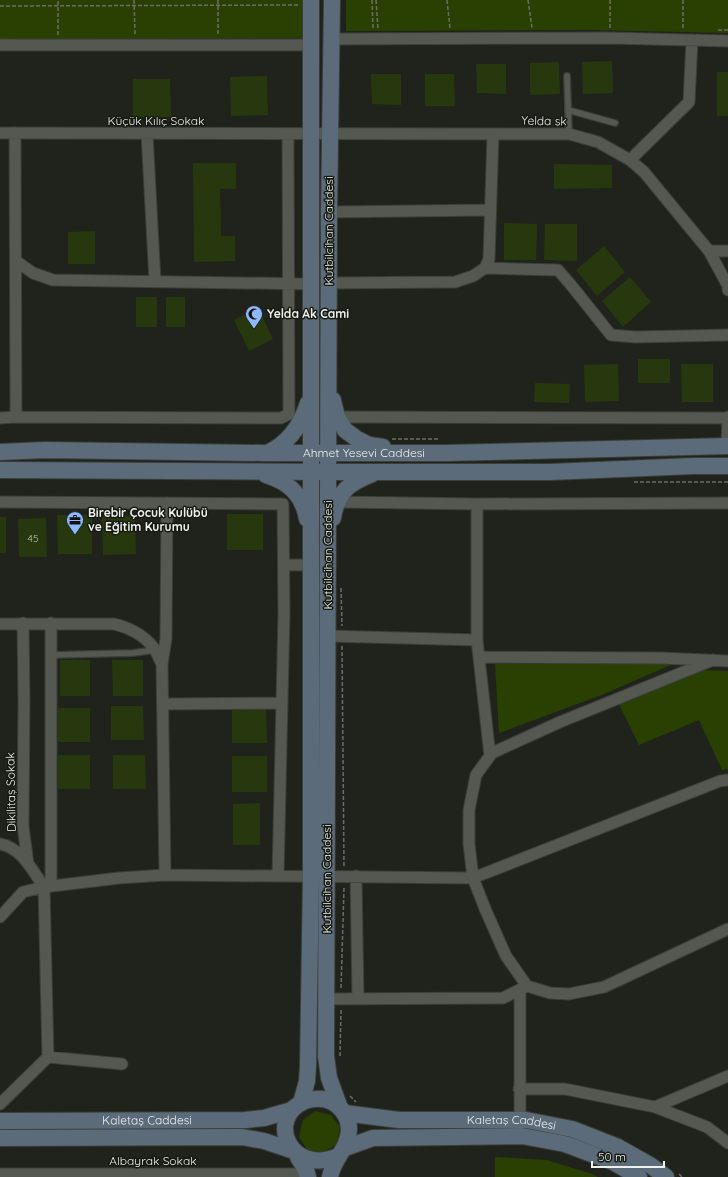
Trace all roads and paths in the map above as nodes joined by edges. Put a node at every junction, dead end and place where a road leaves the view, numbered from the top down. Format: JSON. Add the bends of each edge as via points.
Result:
{"nodes":[{"id":1,"x":58,"y":0,"type":"edge"},
{"id":2,"x":134,"y":0,"type":"edge"},
{"id":3,"x":218,"y":0,"type":"edge"},
{"id":4,"x":299,"y":0,"type":"edge"},
{"id":5,"x":332,"y":0,"type":"edge"},
{"id":6,"x":372,"y":0,"type":"edge"},
{"id":7,"x":447,"y":0,"type":"edge"},
{"id":8,"x":528,"y":0,"type":"edge"},
{"id":9,"x":610,"y":0,"type":"edge"},
{"id":10,"x":683,"y":0,"type":"edge"},
{"id":11,"x":305,"y":2,"type":"edge"},
{"id":12,"x":0,"y":6,"type":"edge"},
{"id":13,"x":58,"y":6,"type":"junction"},
{"id":14,"x":134,"y":6,"type":"junction"},
{"id":15,"x":218,"y":6,"type":"junction"},
{"id":16,"x":300,"y":11,"type":"dead end"},
{"id":17,"x":533,"y":38,"type":"junction"},
{"id":18,"x":610,"y":38,"type":"junction"},
{"id":19,"x":332,"y":39,"type":"junction"},
{"id":20,"x":373,"y":39,"type":"junction"},
{"id":21,"x":451,"y":39,"type":"junction"},
{"id":22,"x":687,"y":40,"type":"junction"},
{"id":23,"x":728,"y":41,"type":"edge"},
{"id":24,"x":0,"y":45,"type":"edge"},
{"id":25,"x":58,"y":45,"type":"junction"},
{"id":26,"x":135,"y":45,"type":"junction"},
{"id":27,"x":218,"y":45,"type":"junction"},
{"id":28,"x":311,"y":45,"type":"junction"},
{"id":29,"x":566,"y":76,"type":"dead end"},
{"id":30,"x":568,"y":110,"type":"junction"},
{"id":31,"x":615,"y":123,"type":"dead end"},
{"id":32,"x":0,"y":133,"type":"edge"},
{"id":33,"x":15,"y":133,"type":"junction"},
{"id":34,"x":147,"y":134,"type":"junction"},
{"id":35,"x":288,"y":134,"type":"junction"},
{"id":36,"x":311,"y":134,"type":"junction"},
{"id":37,"x":330,"y":134,"type":"junction"},
{"id":38,"x":493,"y":134,"type":"junction"},
{"id":39,"x":568,"y":134,"type":"junction"},
{"id":40,"x":630,"y":160,"type":"junction"},
{"id":41,"x":490,"y":210,"type":"junction"},
{"id":42,"x":328,"y":212,"type":"junction"},
{"id":43,"x":709,"y":251,"type":"junction"},
{"id":44,"x":728,"y":251,"type":"edge"},
{"id":45,"x":16,"y":261,"type":"junction"},
{"id":46,"x":484,"y":268,"type":"junction"},
{"id":47,"x":155,"y":281,"type":"junction"},
{"id":48,"x":288,"y":283,"type":"junction"},
{"id":49,"x":329,"y":283,"type":"junction"},
{"id":50,"x":311,"y":284,"type":"junction"},
{"id":51,"x":728,"y":290,"type":"edge"},
{"id":52,"x":728,"y":335,"type":"edge"},
{"id":53,"x":328,"y":377,"type":"junction"},
{"id":54,"x":311,"y":394,"type":"junction"},
{"id":55,"x":16,"y":417,"type":"junction"},
{"id":56,"x":337,"y":417,"type":"junction"},
{"id":57,"x":0,"y":418,"type":"edge"},
{"id":58,"x":728,"y":418,"type":"edge"},
{"id":59,"x":728,"y":428,"type":"edge"},
{"id":60,"x":728,"y":446,"type":"edge"},
{"id":61,"x":0,"y":452,"type":"edge"},
{"id":62,"x":265,"y":453,"type":"junction"},
{"id":63,"x":311,"y":453,"type":"junction"},
{"id":64,"x":328,"y":453,"type":"junction"},
{"id":65,"x":446,"y":453,"type":"junction"},
{"id":66,"x":728,"y":466,"type":"edge"},
{"id":67,"x":0,"y":470,"type":"edge"},
{"id":68,"x":255,"y":471,"type":"junction"},
{"id":69,"x":311,"y":472,"type":"junction"},
{"id":70,"x":328,"y":472,"type":"junction"},
{"id":71,"x":377,"y":472,"type":"junction"},
{"id":72,"x":0,"y":502,"type":"edge"},
{"id":73,"x":338,"y":502,"type":"junction"},
{"id":74,"x":728,"y":503,"type":"edge"},
{"id":75,"x":167,"y":504,"type":"junction"},
{"id":76,"x":478,"y":504,"type":"junction"},
{"id":77,"x":311,"y":538,"type":"junction"},
{"id":78,"x":328,"y":553,"type":"junction"},
{"id":79,"x":284,"y":565,"type":"junction"},
{"id":80,"x":311,"y":565,"type":"junction"},
{"id":81,"x":341,"y":588,"type":"dead end"},
{"id":82,"x":24,"y":623,"type":"junction"},
{"id":83,"x":51,"y":623,"type":"junction"},
{"id":84,"x":0,"y":624,"type":"edge"},
{"id":85,"x":335,"y":636,"type":"junction"},
{"id":86,"x":478,"y":640,"type":"junction"},
{"id":87,"x":155,"y":650,"type":"junction"},
{"id":88,"x":51,"y":655,"type":"junction"},
{"id":89,"x":480,"y":657,"type":"junction"},
{"id":90,"x":713,"y":660,"type":"junction"},
{"id":91,"x":728,"y":661,"type":"edge"},
{"id":92,"x":162,"y":664,"type":"junction"},
{"id":93,"x":282,"y":703,"type":"junction"},
{"id":94,"x":163,"y":704,"type":"junction"},
{"id":95,"x":490,"y":756,"type":"junction"},
{"id":96,"x":728,"y":780,"type":"edge"},
{"id":97,"x":0,"y":844,"type":"edge"},
{"id":98,"x":28,"y":864,"type":"junction"},
{"id":99,"x":165,"y":875,"type":"junction"},
{"id":100,"x":278,"y":876,"type":"junction"},
{"id":101,"x":311,"y":876,"type":"junction"},
{"id":102,"x":327,"y":876,"type":"junction"},
{"id":103,"x":344,"y":876,"type":"junction"},
{"id":104,"x":356,"y":876,"type":"junction"},
{"id":105,"x":473,"y":878,"type":"junction"},
{"id":106,"x":47,"y":887,"type":"junction"},
{"id":107,"x":0,"y":917,"type":"edge"},
{"id":108,"x":728,"y":929,"type":"edge"},
{"id":109,"x":524,"y":988,"type":"junction"},
{"id":110,"x":334,"y":999,"type":"junction"},
{"id":111,"x":358,"y":999,"type":"junction"},
{"id":112,"x":48,"y":1057,"type":"junction"},
{"id":113,"x":339,"y":1058,"type":"dead end"},
{"id":114,"x":122,"y":1064,"type":"dead end"},
{"id":115,"x":728,"y":1076,"type":"edge"},
{"id":116,"x":519,"y":1089,"type":"junction"},
{"id":117,"x":347,"y":1093,"type":"dead end"},
{"id":118,"x":360,"y":1103,"type":"dead end"},
{"id":119,"x":0,"y":1104,"type":"edge"},
{"id":120,"x":296,"y":1107,"type":"junction"},
{"id":121,"x":655,"y":1107,"type":"junction"},
{"id":122,"x":342,"y":1111,"type":"junction"},
{"id":123,"x":520,"y":1120,"type":"junction"},
{"id":124,"x":0,"y":1121,"type":"edge"},
{"id":125,"x":0,"y":1138,"type":"edge"},
{"id":126,"x":728,"y":1143,"type":"edge"},
{"id":127,"x":341,"y":1152,"type":"junction"},
{"id":128,"x":294,"y":1153,"type":"junction"},
{"id":129,"x":0,"y":1174,"type":"edge"},
{"id":130,"x":64,"y":1175,"type":"edge"},
{"id":131,"x":308,"y":1175,"type":"edge"},
{"id":132,"x":330,"y":1177,"type":"edge"},
{"id":133,"x":639,"y":1177,"type":"edge"},
{"id":134,"x":666,"y":1177,"type":"edge"}],
"edges":[{"from":1,"to":13,"type":"path"},
{"from":2,"to":14,"type":"path"},
{"from":3,"to":15,"type":"path"},
{"from":4,"to":11,"type":"path"},
{"from":5,"to":19,"type":"street","name":"Kutbilcihan Caddesi"},
{"from":6,"to":20,"type":"path"},
{"from":7,"to":21,"type":"path"},
{"from":8,"to":17,"type":"path"},
{"from":9,"to":18,"type":"path"},
{"from":10,"to":22,"type":"path"},
{"from":11,"to":15,"type":"path"},
{"from":11,"to":16,"type":"path"},
{"from":11,"to":28,"type":"street","name":"Kutbilcihan Caddesi"},
{"from":12,"to":13,"type":"path"},
{"from":13,"to":14,"type":"path"},
{"from":13,"to":25,"type":"path"},
{"from":14,"to":15,"type":"path"},
{"from":14,"to":26,"type":"path"},
{"from":15,"to":27,"type":"path"},
{"from":17,"to":18,"type":"street"},
{"from":17,"to":21,"type":"street"},
{"from":18,"to":22,"type":"street"},
{"from":19,"to":20,"type":"street"},
{"from":19,"to":37,"type":"street","name":"Kutbilcihan Caddesi"},
{"from":20,"to":21,"type":"street"},
{"from":22,"to":23,"type":"street"},
{"from":22,"to":40,"type":"street","via":[[689,102]]},
{"from":24,"to":25,"type":"street"},
{"from":25,"to":26,"type":"street"},
{"from":26,"to":27,"type":"street"},
{"from":27,"to":28,"type":"street"},
{"from":28,"to":36,"type":"street","name":"Kutbilcihan Caddesi"},
{"from":29,"to":30,"type":"lane"},
{"from":30,"to":31,"type":"lane"},
{"from":30,"to":39,"type":"lane"},
{"from":32,"to":33,"type":"street","name":"Küçük Kılıç Sokak"},
{"from":33,"to":34,"type":"street","name":"Küçük Kılıç Sokak"},
{"from":33,"to":45,"type":"street"},
{"from":34,"to":35,"type":"street","name":"Küçük Kılıç Sokak"},
{"from":34,"to":47,"type":"street"},
{"from":35,"to":36,"type":"street","name":"Küçük Kılıç Sokak"},
{"from":35,"to":48,"type":"street"},
{"from":36,"to":37,"type":"street","name":"Yelda sk"},
{"from":36,"to":50,"type":"street","name":"Kutbilcihan Caddesi"},
{"from":37,"to":38,"type":"street","name":"Yelda sk"},
{"from":37,"to":42,"type":"street","name":"Kutbilcihan Caddesi"},
{"from":38,"to":39,"type":"street","name":"Yelda sk"},
{"from":38,"to":41,"type":"street"},
{"from":39,"to":40,"type":"street","name":"Yelda sk","via":[[598,142]]},
{"from":40,"to":43,"type":"street","name":"Yelda sk","via":[[644,172]]},
{"from":41,"to":42,"type":"street"},
{"from":41,"to":46,"type":"street","via":[[489,258]]},
{"from":42,"to":49,"type":"street","name":"Kutbilcihan Caddesi"},
{"from":43,"to":44,"type":"street"},
{"from":43,"to":51,"type":"street","name":"Yelda sk"},
{"from":45,"to":47,"type":"street","via":[[33,273],[53,280]]},
{"from":45,"to":55,"type":"street"},
{"from":46,"to":49,"type":"street","via":[[473,276],[455,282]]},
{"from":46,"to":52,"type":"street","via":[[558,270],[611,335]]},
{"from":47,"to":48,"type":"street"},
{"from":48,"to":50,"type":"street"},
{"from":48,"to":55,"type":"street","via":[[289,414],[281,418]]},
{"from":49,"to":53,"type":"street","name":"Kutbilcihan Caddesi"},
{"from":50,"to":54,"type":"street","name":"Kutbilcihan Caddesi"},
{"from":53,"to":56,"type":"street"},
{"from":53,"to":64,"type":"street","name":"Kutbilcihan Caddesi"},
{"from":54,"to":62,"type":"street","via":[[304,415],[287,441]]},
{"from":54,"to":63,"type":"street","name":"Kutbilcihan Caddesi"},
{"from":55,"to":57,"type":"street"},
{"from":56,"to":58,"type":"street"},
{"from":56,"to":65,"type":"street","via":[[345,430],[369,445]]},
{"from":58,"to":59,"type":"street"},
{"from":59,"to":60,"type":"street"},
{"from":60,"to":65,"type":"street","name":"Ahmet Yesevi Caddesi"},
{"from":61,"to":62,"type":"street","name":"Ahmet Yesevi Caddesi","via":[[45,450]]},
{"from":62,"to":63,"type":"street","name":"Ahmet Yesevi Caddesi"},
{"from":63,"to":64,"type":"street","name":"Ahmet Yesevi Caddesi"},
{"from":63,"to":69,"type":"street","name":"Kutbilcihan Caddesi"},
{"from":64,"to":65,"type":"street","name":"Ahmet Yesevi Caddesi"},
{"from":64,"to":70,"type":"street","name":"Kutbilcihan Caddesi"},
{"from":66,"to":71,"type":"street","name":"Ahmet Yesevi Caddesi","via":[[550,472]]},
{"from":67,"to":68,"type":"street","name":"Ahmet Yesevi Caddesi"},
{"from":68,"to":69,"type":"street","name":"Ahmet Yesevi Caddesi"},
{"from":68,"to":77,"type":"street","via":[[278,479],[294,490],[306,511]]},
{"from":69,"to":70,"type":"street","name":"Ahmet Yesevi Caddesi"},
{"from":69,"to":77,"type":"street","name":"Kutbilcihan Caddesi"},
{"from":70,"to":71,"type":"street","name":"Ahmet Yesevi Caddesi"},
{"from":70,"to":78,"type":"street","name":"Kutbilcihan Caddesi"},
{"from":71,"to":73,"type":"street","via":[[353,483]]},
{"from":72,"to":75,"type":"street"},
{"from":73,"to":76,"type":"street"},
{"from":73,"to":78,"type":"street","via":[[334,512]]},
{"from":74,"to":76,"type":"street"},
{"from":75,"to":79,"type":"street","via":[[283,504]]},
{"from":75,"to":92,"type":"street","via":[[166,638]]},
{"from":76,"to":86,"type":"street"},
{"from":77,"to":80,"type":"street","name":"Kutbilcihan Caddesi"},
{"from":78,"to":85,"type":"street","name":"Kutbilcihan Caddesi"},
{"from":79,"to":80,"type":"street"},
{"from":79,"to":93,"type":"street"},
{"from":80,"to":101,"type":"street","name":"Kutbilcihan Caddesi"},
{"from":81,"to":85,"type":"path"},
{"from":82,"to":83,"type":"street"},
{"from":82,"to":84,"type":"street"},
{"from":82,"to":98,"type":"street","name":"Dikilitaş Sokak","via":[[23,826]]},
{"from":83,"to":87,"type":"street","via":[[124,626],[140,635]]},
{"from":83,"to":88,"type":"street"},
{"from":85,"to":86,"type":"street"},
{"from":85,"to":102,"type":"street","name":"Kutbilcihan Caddesi"},
{"from":85,"to":103,"type":"path"},
{"from":86,"to":89,"type":"street"},
{"from":87,"to":88,"type":"lane"},
{"from":87,"to":92,"type":"street"},
{"from":88,"to":106,"type":"street"},
{"from":89,"to":90,"type":"street"},
{"from":89,"to":95,"type":"street"},
{"from":90,"to":91,"type":"street"},
{"from":90,"to":95,"type":"street","via":[[560,722]]},
{"from":92,"to":94,"type":"street"},
{"from":93,"to":94,"type":"street"},
{"from":93,"to":100,"type":"street"},
{"from":94,"to":99,"type":"street"},
{"from":95,"to":105,"type":"street","via":[[476,776],[469,810]]},
{"from":96,"to":105,"type":"street","via":[[713,783]]},
{"from":97,"to":98,"type":"street","via":[[9,846]]},
{"from":98,"to":106,"type":"street"},
{"from":99,"to":100,"type":"street"},
{"from":99,"to":106,"type":"street"},
{"from":100,"to":101,"type":"street"},
{"from":101,"to":102,"type":"street"},
{"from":101,"to":120,"type":"street","name":"Kutbilcihan Caddesi","via":[[308,1066],[307,1080]]},
{"from":102,"to":103,"type":"street"},
{"from":102,"to":110,"type":"street","name":"Kutbilcihan Caddesi"},
{"from":103,"to":104,"type":"street"},
{"from":103,"to":110,"type":"path"},
{"from":104,"to":105,"type":"street"},
{"from":104,"to":111,"type":"street"},
{"from":105,"to":109,"type":"street","via":[[506,956]]},
{"from":106,"to":107,"type":"street","via":[[23,892]]},
{"from":106,"to":112,"type":"street"},
{"from":108,"to":109,"type":"street","via":[[604,987],[569,994]]},
{"from":109,"to":111,"type":"street","via":[[503,998]]},
{"from":109,"to":116,"type":"street"},
{"from":110,"to":111,"type":"street"},
{"from":110,"to":113,"type":"path"},
{"from":110,"to":122,"type":"street","name":"Kutbilcihan Caddesi","via":[[327,1066]]},
{"from":112,"to":114,"type":"street"},
{"from":112,"to":119,"type":"street"},
{"from":115,"to":121,"type":"street"},
{"from":116,"to":121,"type":"street","via":[[565,1089]]},
{"from":116,"to":123,"type":"street"},
{"from":117,"to":118,"type":"path"},
{"from":120,"to":122,"type":"street","via":[[310,1099],[321,1099],[331,1102]]},
{"from":120,"to":124,"type":"street","name":"Kaletaş Caddesi","via":[[264,1118],[245,1120]]},
{"from":120,"to":128,"type":"street","via":[[287,1119],[285,1130],[286,1140]]},
{"from":121,"to":126,"type":"street","via":[[707,1127]]},
{"from":122,"to":123,"type":"street","name":"Kaletaş Caddesi","via":[[398,1120]]},
{"from":122,"to":127,"type":"street","via":[[349,1127],[349,1138]]},
{"from":123,"to":134,"type":"street","name":"Kaletaş Caddesi","via":[[572,1129],[612,1144]]},
{"from":125,"to":128,"type":"street","name":"Kaletaş Caddesi","via":[[249,1138],[264,1140]]},
{"from":127,"to":128,"type":"street","via":[[329,1161],[318,1163],[308,1162]]},
{"from":127,"to":132,"type":"street"},
{"from":127,"to":133,"type":"street","name":"Kaletaş Caddesi","via":[[373,1138],[522,1136],[565,1144],[613,1162]]},
{"from":128,"to":131,"type":"street"},
{"from":129,"to":130,"type":"street","name":"Albayrak Sokak"},
{"from":130,"to":131,"type":"street","name":"Albayrak Sokak"}]}
